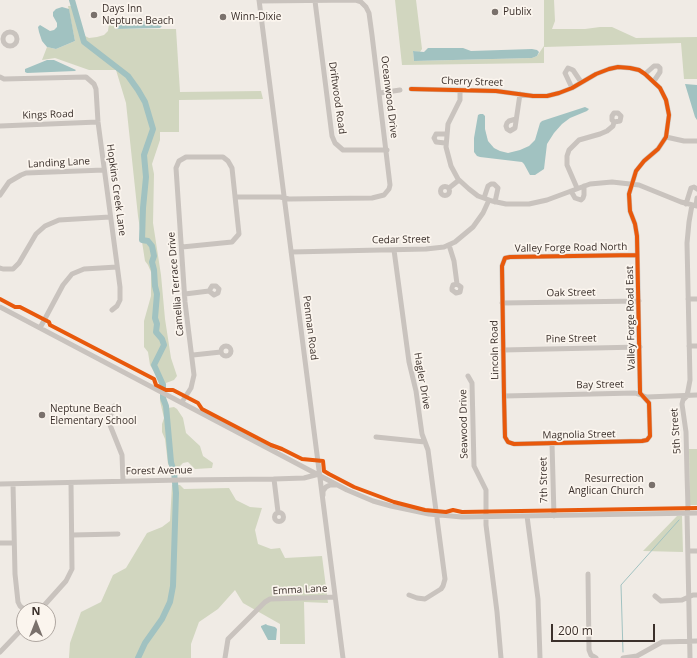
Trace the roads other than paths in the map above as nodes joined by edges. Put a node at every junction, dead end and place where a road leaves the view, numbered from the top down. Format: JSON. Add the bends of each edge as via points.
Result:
{"nodes":[{"id":1,"x":259,"y":1,"type":"edge"},
{"id":2,"x":315,"y":1,"type":"edge"},
{"id":3,"x":645,"y":74,"type":"junction"},
{"id":4,"x":0,"y":77,"type":"edge"},
{"id":5,"x":654,"y":81,"type":"junction"},
{"id":6,"x":581,"y":82,"type":"junction"},
{"id":7,"x":572,"y":88,"type":"junction"},
{"id":8,"x":411,"y":89,"type":"dead end"},
{"id":9,"x":400,"y":90,"type":"dead end"},
{"id":10,"x":460,"y":90,"type":"junction"},
{"id":11,"x":380,"y":93,"type":"junction"},
{"id":12,"x":520,"y":94,"type":"junction"},
{"id":13,"x":516,"y":119,"type":"dead end"},
{"id":14,"x":98,"y":122,"type":"junction"},
{"id":15,"x":614,"y":122,"type":"dead end"},
{"id":16,"x":0,"y":126,"type":"edge"},
{"id":17,"x":446,"y":134,"type":"junction"},
{"id":18,"x":666,"y":137,"type":"junction"},
{"id":19,"x":697,"y":141,"type":"edge"},
{"id":20,"x":446,"y":143,"type":"junction"},
{"id":21,"x":387,"y":150,"type":"junction"},
{"id":22,"x":104,"y":170,"type":"junction"},
{"id":23,"x":459,"y":180,"type":"junction"},
{"id":24,"x":631,"y":184,"type":"junction"},
{"id":25,"x":584,"y":186,"type":"junction"},
{"id":26,"x":449,"y":188,"type":"dead end"},
{"id":27,"x":577,"y":188,"type":"junction"},
{"id":28,"x":697,"y":188,"type":"edge"},
{"id":29,"x":571,"y":191,"type":"junction"},
{"id":30,"x":0,"y":195,"type":"edge"},
{"id":31,"x":235,"y":197,"type":"junction"},
{"id":32,"x":284,"y":198,"type":"junction"},
{"id":33,"x":697,"y":198,"type":"edge"},
{"id":34,"x":487,"y":199,"type":"junction"},
{"id":35,"x":495,"y":202,"type":"junction"},
{"id":36,"x":686,"y":204,"type":"junction"},
{"id":37,"x":695,"y":206,"type":"edge"},
{"id":38,"x":110,"y":217,"type":"junction"},
{"id":39,"x":449,"y":245,"type":"junction"},
{"id":40,"x":182,"y":247,"type":"junction"},
{"id":41,"x":394,"y":250,"type":"junction"},
{"id":42,"x":290,"y":252,"type":"junction"},
{"id":43,"x":637,"y":255,"type":"junction"},
{"id":44,"x":505,"y":258,"type":"joint"},
{"id":45,"x":117,"y":267,"type":"junction"},
{"id":46,"x":0,"y":268,"type":"edge"},
{"id":47,"x":457,"y":284,"type":"dead end"},
{"id":48,"x":210,"y":291,"type":"dead end"},
{"id":49,"x":185,"y":294,"type":"junction"},
{"id":50,"x":688,"y":299,"type":"junction"},
{"id":51,"x":697,"y":299,"type":"edge"},
{"id":52,"x":639,"y":301,"type":"junction"},
{"id":53,"x":502,"y":303,"type":"junction"},
{"id":54,"x":0,"y":307,"type":"edge"},
{"id":55,"x":112,"y":310,"type":"dead end"},
{"id":56,"x":40,"y":328,"type":"junction"},
{"id":57,"x":689,"y":346,"type":"junction"},
{"id":58,"x":697,"y":346,"type":"edge"},
{"id":59,"x":640,"y":347,"type":"junction"},
{"id":60,"x":503,"y":350,"type":"junction"},
{"id":61,"x":221,"y":352,"type":"dead end"},
{"id":62,"x":193,"y":355,"type":"junction"},
{"id":63,"x":468,"y":376,"type":"dead end"},
{"id":64,"x":643,"y":395,"type":"junction"},
{"id":65,"x":697,"y":395,"type":"edge"},
{"id":66,"x":504,"y":396,"type":"junction"},
{"id":67,"x":687,"y":396,"type":"junction"},
{"id":68,"x":182,"y":402,"type":"junction"},
{"id":69,"x":114,"y":406,"type":"dead end"},
{"id":70,"x":376,"y":437,"type":"dead end"},
{"id":71,"x":648,"y":438,"type":"joint"},
{"id":72,"x":424,"y":442,"type":"junction"},
{"id":73,"x":508,"y":442,"type":"joint"},
{"id":74,"x":552,"y":443,"type":"junction"},
{"id":75,"x":319,"y":474,"type":"junction"},
{"id":76,"x":274,"y":479,"type":"junction"},
{"id":77,"x":123,"y":481,"type":"junction"},
{"id":78,"x":70,"y":483,"type":"junction"},
{"id":79,"x":0,"y":484,"type":"edge"},
{"id":80,"x":13,"y":484,"type":"junction"},
{"id":81,"x":339,"y":485,"type":"junction"},
{"id":82,"x":322,"y":500,"type":"junction"},
{"id":83,"x":278,"y":512,"type":"dead end"},
{"id":84,"x":687,"y":513,"type":"junction"},
{"id":85,"x":697,"y":513,"type":"edge"},
{"id":86,"x":436,"y":515,"type":"junction"},
{"id":87,"x":527,"y":516,"type":"junction"},
{"id":88,"x":554,"y":516,"type":"junction"},
{"id":89,"x":486,"y":517,"type":"junction"},
{"id":90,"x":118,"y":534,"type":"dead end"},
{"id":91,"x":72,"y":536,"type":"junction"},
{"id":92,"x":14,"y":543,"type":"junction"},
{"id":93,"x":0,"y":544,"type":"edge"},
{"id":94,"x":688,"y":551,"type":"junction"},
{"id":95,"x":697,"y":551,"type":"edge"},
{"id":96,"x":588,"y":574,"type":"dead end"},
{"id":97,"x":409,"y":595,"type":"dead end"},
{"id":98,"x":697,"y":595,"type":"edge"},
{"id":99,"x":655,"y":596,"type":"dead end"},
{"id":100,"x":335,"y":597,"type":"junction"},
{"id":101,"x":688,"y":597,"type":"junction"},
{"id":102,"x":18,"y":602,"type":"edge"},
{"id":103,"x":47,"y":602,"type":"edge"},
{"id":104,"x":16,"y":635,"type":"edge"},
{"id":105,"x":689,"y":641,"type":"junction"},
{"id":106,"x":697,"y":641,"type":"edge"},
{"id":107,"x":0,"y":652,"type":"edge"},
{"id":108,"x":225,"y":658,"type":"edge"},
{"id":109,"x":343,"y":658,"type":"edge"},
{"id":110,"x":501,"y":658,"type":"edge"},
{"id":111,"x":540,"y":658,"type":"edge"},
{"id":112,"x":596,"y":658,"type":"edge"},
{"id":113,"x":623,"y":658,"type":"edge"},
{"id":114,"x":690,"y":658,"type":"edge"}],
"edges":[{"from":1,"to":2,"type":"street"},
{"from":1,"to":32,"type":"street","name":"Penman Road"},
{"from":2,"to":11,"type":"street","name":"Oceanwood Drive","via":[[355,0],[363,4],[369,13]]},
{"from":2,"to":21,"type":"street","name":"Driftwood Road","via":[[335,143],[343,150]]},
{"from":3,"to":5,"type":"street","name":"Cherry Street"},
{"from":3,"to":5,"type":"street","via":[[654,66],[658,66],[660,72]]},
{"from":3,"to":6,"type":"street","name":"Cherry Street","via":[[630,68],[614,68]]},
{"from":4,"to":14,"type":"street","name":"Hopkins Creek Lane","via":[[86,77],[96,89]]},
{"from":5,"to":18,"type":"street","name":"Cherry Street","via":[[669,108]]},
{"from":6,"to":7,"type":"street","name":"Cherry Street"},
{"from":6,"to":7,"type":"street","via":[[573,70],[568,68],[565,73]]},
{"from":7,"to":12,"type":"street","name":"Cherry Street","via":[[547,96]]},
{"from":8,"to":10,"type":"street","name":"Cherry Street"},
{"from":9,"to":11,"type":"street"},
{"from":10,"to":12,"type":"street","name":"Cherry Street"},
{"from":10,"to":17,"type":"street","via":[[460,100]]},
{"from":11,"to":21,"type":"street","name":"Oceanwood Drive"},
{"from":12,"to":13,"type":"street"},
{"from":14,"to":16,"type":"street","name":"Kings Road"},
{"from":14,"to":22,"type":"street","name":"Hopkins Creek Lane"},
{"from":15,"to":27,"type":"street","via":[[600,134],[579,140],[569,150],[567,166]]},
{"from":17,"to":20,"type":"street"},
{"from":17,"to":20,"type":"street","via":[[436,134],[434,138],[436,142]]},
{"from":18,"to":19,"type":"street"},
{"from":18,"to":24,"type":"street","name":"Valley Forge Road East","via":[[636,171]]},
{"from":20,"to":23,"type":"street","via":[[447,156]]},
{"from":21,"to":32,"type":"street","name":"Oceanwood Drive","via":[[391,181],[387,193],[382,196]]},
{"from":22,"to":30,"type":"street","name":"Landing Lane","via":[[26,173],[10,182]]},
{"from":22,"to":38,"type":"street","name":"Hopkins Creek Lane"},
{"from":23,"to":26,"type":"street"},
{"from":23,"to":34,"type":"street"},
{"from":24,"to":25,"type":"street","via":[[603,182]]},
{"from":24,"to":36,"type":"street"},
{"from":24,"to":43,"type":"street","name":"Valley Forge Road East","via":[[629,200],[636,229]]},
{"from":25,"to":27,"type":"street"},
{"from":25,"to":29,"type":"street","via":[[581,200],[575,198]]},
{"from":27,"to":29,"type":"street"},
{"from":28,"to":36,"type":"street","via":[[691,188]]},
{"from":29,"to":35,"type":"street","via":[[537,203]]},
{"from":31,"to":32,"type":"street"},
{"from":31,"to":40,"type":"street","via":[[239,234],[232,242]]},
{"from":31,"to":40,"type":"street","name":"Camellia Terrace Drive","via":[[232,168],[226,159],[197,156],[179,161],[176,172]]},
{"from":32,"to":42,"type":"street","name":"Penman Road"},
{"from":33,"to":37,"type":"street","name":"5th Street"},
{"from":34,"to":35,"type":"street"},
{"from":34,"to":35,"type":"street","name":"Cedar Street","via":[[488,186],[494,184],[498,188]]},
{"from":34,"to":39,"type":"street","name":"Cedar Street","via":[[483,214],[474,227]]},
{"from":36,"to":37,"type":"street"},
{"from":37,"to":50,"type":"street","name":"5th Street","via":[[688,232]]},
{"from":38,"to":45,"type":"street","name":"Hopkins Creek Lane"},
{"from":38,"to":46,"type":"street","via":[[59,220],[45,226],[36,234],[13,269]]},
{"from":39,"to":41,"type":"street","name":"Cedar Street","via":[[431,249]]},
{"from":39,"to":47,"type":"street"},
{"from":40,"to":49,"type":"street","name":"Camellia Terrace Drive"},
{"from":41,"to":42,"type":"street","name":"Cedar Street"},
{"from":41,"to":72,"type":"street","name":"Hagler Drive","via":[[409,362]]},
{"from":42,"to":75,"type":"street","name":"Penman Road"},
{"from":43,"to":44,"type":"street","name":"Valley Forge Road North"},
{"from":43,"to":52,"type":"street","name":"Valley Forge Road East"},
{"from":44,"to":53,"type":"street","name":"Lincoln Road","via":[[502,266]]},
{"from":45,"to":55,"type":"street","name":"Hopkins Creek Lane","via":[[120,300]]},
{"from":45,"to":56,"type":"street","via":[[84,269],[72,274],[63,285]]},
{"from":48,"to":49,"type":"street"},
{"from":49,"to":62,"type":"street","name":"Camellia Terrace Drive"},
{"from":50,"to":51,"type":"street"},
{"from":50,"to":57,"type":"street","name":"5th Street"},
{"from":52,"to":53,"type":"street","name":"Oak Street"},
{"from":52,"to":59,"type":"street","name":"Valley Forge Road East"},
{"from":53,"to":60,"type":"street","name":"Lincoln Road"},
{"from":54,"to":56,"type":"street"},
{"from":56,"to":68,"type":"street"},
{"from":57,"to":58,"type":"street"},
{"from":57,"to":67,"type":"street","name":"5th Street","via":[[690,380]]},
{"from":59,"to":60,"type":"street","name":"Pine Street"},
{"from":59,"to":64,"type":"street","name":"Valley Forge Road East","via":[[640,393]]},
{"from":60,"to":66,"type":"street","name":"Lincoln Road"},
{"from":61,"to":62,"type":"street"},
{"from":62,"to":68,"type":"street","name":"Camellia Terrace Drive","via":[[193,382]]},
{"from":63,"to":89,"type":"street","name":"Seawood Drive","via":[[472,383],[474,466],[486,490]]},
{"from":64,"to":66,"type":"street","name":"Bay Street","via":[[635,393]]},
{"from":64,"to":67,"type":"street","name":"Bay Street"},
{"from":64,"to":71,"type":"street","name":"Valley Forge Road East","via":[[649,403]]},
{"from":65,"to":67,"type":"street","name":"Bay Street"},
{"from":66,"to":73,"type":"street","name":"Lincoln Road","via":[[505,437]]},
{"from":67,"to":84,"type":"street","name":"5th Street","via":[[682,404],[688,473]]},
{"from":68,"to":75,"type":"street"},
{"from":69,"to":77,"type":"street","via":[[109,419],[122,455]]},
{"from":70,"to":72,"type":"street"},
{"from":71,"to":74,"type":"street","name":"Magnolia Street","via":[[642,442]]},
{"from":72,"to":86,"type":"street","name":"Hagler Drive","via":[[428,450]]},
{"from":73,"to":74,"type":"street","name":"Magnolia Street"},
{"from":74,"to":88,"type":"street","name":"7th Street"},
{"from":75,"to":76,"type":"street","name":"Forest Avenue","via":[[304,478]]},
{"from":75,"to":81,"type":"street"},
{"from":75,"to":82,"type":"street","name":"Penman Road"},
{"from":76,"to":77,"type":"street","name":"Forest Avenue"},
{"from":76,"to":83,"type":"street"},
{"from":77,"to":78,"type":"street","name":"Forest Avenue"},
{"from":78,"to":80,"type":"street","name":"Forest Avenue"},
{"from":78,"to":91,"type":"street"},
{"from":79,"to":80,"type":"street","name":"Forest Avenue"},
{"from":80,"to":92,"type":"street"},
{"from":81,"to":82,"type":"street","via":[[326,487]]},
{"from":81,"to":86,"type":"street","via":[[365,498]]},
{"from":82,"to":100,"type":"street","name":"Penman Road"},
{"from":84,"to":85,"type":"street"},
{"from":84,"to":88,"type":"street"},
{"from":84,"to":94,"type":"street","name":"5th Street"},
{"from":86,"to":89,"type":"street"},
{"from":86,"to":97,"type":"street","name":"Hagler Drive","via":[[445,582],[441,589],[425,599]]},
{"from":87,"to":88,"type":"street"},
{"from":87,"to":89,"type":"street"},
{"from":87,"to":111,"type":"street","via":[[539,614]]},
{"from":89,"to":110,"type":"street","name":"Seawood Drive"},
{"from":90,"to":91,"type":"street"},
{"from":91,"to":103,"type":"street","via":[[70,575]]},
{"from":92,"to":93,"type":"street"},
{"from":92,"to":102,"type":"street"},
{"from":94,"to":95,"type":"street"},
{"from":94,"to":101,"type":"street","name":"5th Street"},
{"from":96,"to":112,"type":"street","via":[[589,650]]},
{"from":98,"to":101,"type":"street"},
{"from":99,"to":101,"type":"street","via":[[661,601],[682,600]]},
{"from":100,"to":108,"type":"street","name":"Emma Lane","via":[[270,599],[228,639]]},
{"from":100,"to":109,"type":"street","name":"Penman Road"},
{"from":101,"to":105,"type":"street","name":"5th Street"},
{"from":104,"to":107,"type":"street"},
{"from":105,"to":106,"type":"street"},
{"from":105,"to":113,"type":"street","via":[[662,642],[638,656]]},
{"from":105,"to":114,"type":"street","name":"5th Street"}]}
